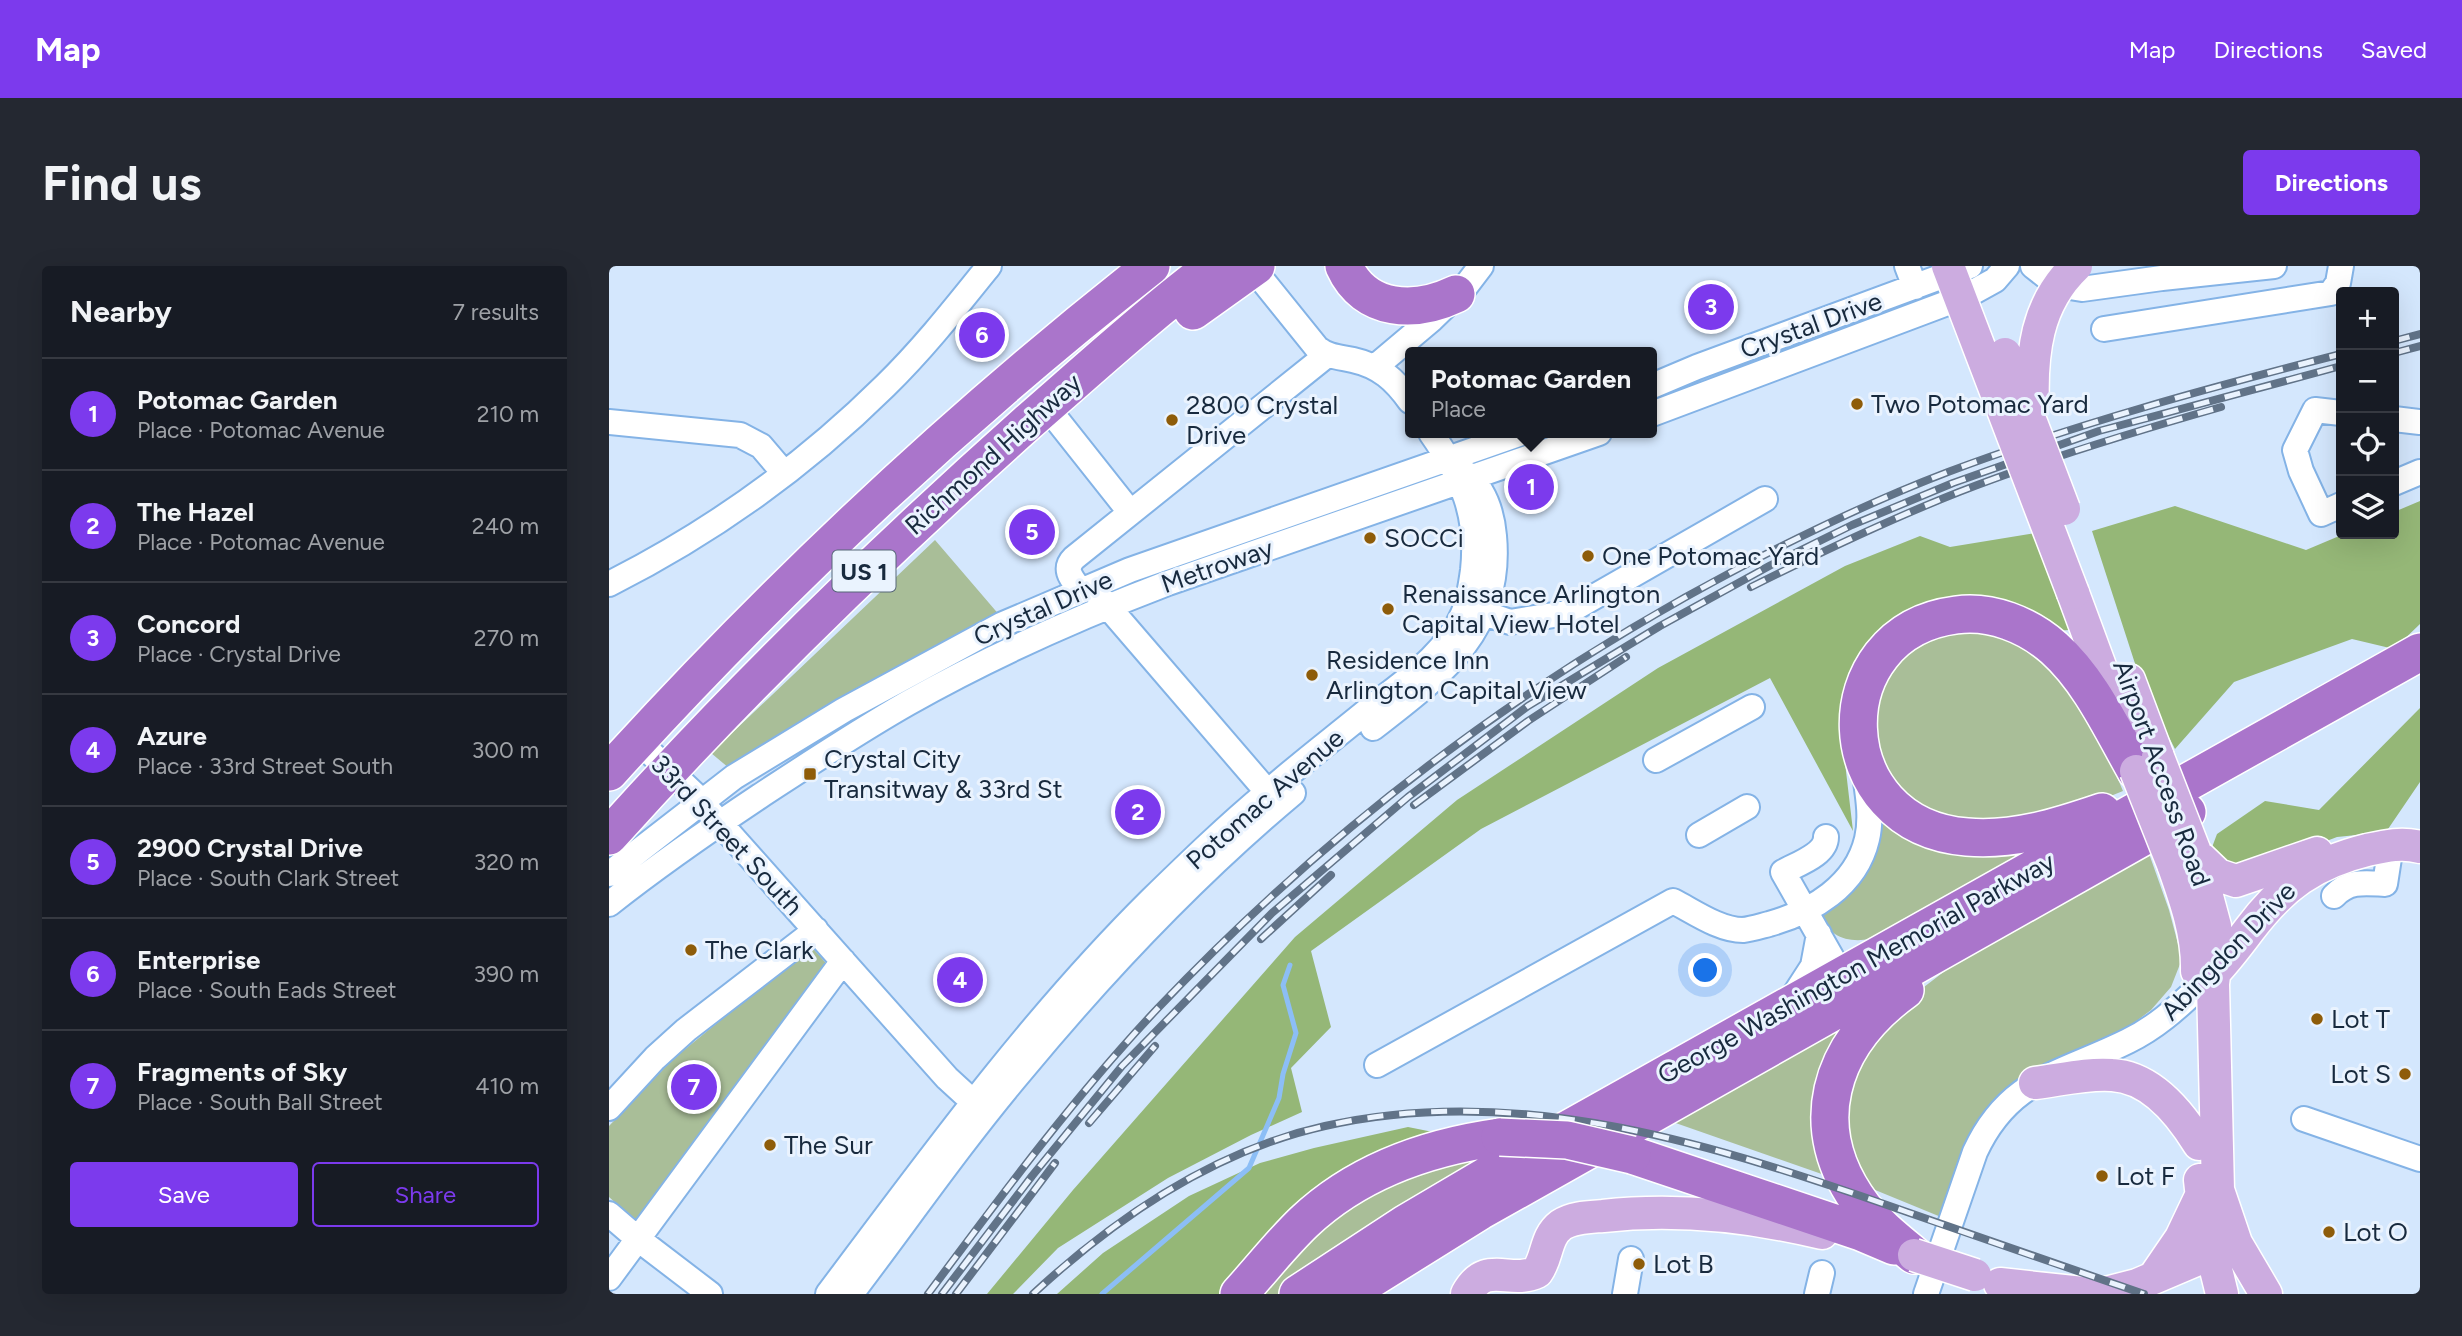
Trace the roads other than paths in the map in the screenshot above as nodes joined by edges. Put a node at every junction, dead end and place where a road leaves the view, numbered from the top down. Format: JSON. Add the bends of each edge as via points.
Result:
{"nodes":[{"id":1,"x":989,"y":266,"type":"edge"},
{"id":2,"x":1151,"y":266,"type":"edge"},
{"id":3,"x":1213,"y":266,"type":"edge"},
{"id":4,"x":1344,"y":266,"type":"edge"},
{"id":5,"x":1481,"y":266,"type":"edge"},
{"id":6,"x":1948,"y":266,"type":"edge"},
{"id":7,"x":1971,"y":266,"type":"edge"},
{"id":8,"x":2007,"y":266,"type":"edge"},
{"id":9,"x":2033,"y":266,"type":"edge"},
{"id":10,"x":2076,"y":266,"type":"edge"},
{"id":11,"x":2274,"y":266,"type":"edge"},
{"id":12,"x":2341,"y":266,"type":"edge"},
{"id":13,"x":1250,"y":267,"type":"edge"},
{"id":14,"x":1911,"y":276,"type":"edge"},
{"id":15,"x":1456,"y":294,"type":"junction"},
{"id":16,"x":2104,"y":329,"type":"dead end"},
{"id":17,"x":1327,"y":355,"type":"junction"},
{"id":18,"x":1375,"y":367,"type":"junction"},
{"id":19,"x":1657,"y":384,"type":"edge"},
{"id":20,"x":1405,"y":395,"type":"edge"},
{"id":21,"x":1058,"y":396,"type":"junction"},
{"id":22,"x":1657,"y":412,"type":"edge"},
{"id":23,"x":2336,"y":412,"type":"edge"},
{"id":24,"x":2399,"y":420,"type":"edge"},
{"id":25,"x":609,"y":422,"type":"edge"},
{"id":26,"x":2420,"y":422,"type":"edge"},
{"id":27,"x":2034,"y":428,"type":"junction"},
{"id":28,"x":1434,"y":438,"type":"edge"},
{"id":29,"x":1507,"y":438,"type":"edge"},
{"id":30,"x":1583,"y":438,"type":"edge"},
{"id":31,"x":1447,"y":457,"type":"junction"},
{"id":32,"x":2420,"y":472,"type":"edge"},
{"id":33,"x":784,"y":473,"type":"junction"},
{"id":34,"x":1465,"y":478,"type":"junction"},
{"id":35,"x":2399,"y":481,"type":"edge"},
{"id":36,"x":1765,"y":499,"type":"dead end"},
{"id":37,"x":2336,"y":507,"type":"edge"},
{"id":38,"x":1131,"y":512,"type":"junction"},
{"id":39,"x":609,"y":584,"type":"edge"},
{"id":40,"x":1086,"y":589,"type":"junction"},
{"id":41,"x":2083,"y":589,"type":"junction"},
{"id":42,"x":1107,"y":606,"type":"junction"},
{"id":43,"x":1474,"y":610,"type":"junction"},
{"id":44,"x":2420,"y":652,"type":"edge"},
{"id":45,"x":2420,"y":680,"type":"edge"},
{"id":46,"x":1752,"y":707,"type":"dead end"},
{"id":47,"x":638,"y":741,"type":"junction"},
{"id":48,"x":1656,"y":760,"type":"dead end"},
{"id":49,"x":1864,"y":764,"type":"junction"},
{"id":50,"x":2147,"y":764,"type":"junction"},
{"id":51,"x":670,"y":770,"type":"junction"},
{"id":52,"x":2208,"y":771,"type":"junction"},
{"id":53,"x":609,"y":772,"type":"edge"},
{"id":54,"x":1273,"y":798,"type":"junction"},
{"id":55,"x":702,"y":803,"type":"junction"},
{"id":56,"x":1747,"y":807,"type":"dead end"},
{"id":57,"x":720,"y":823,"type":"junction"},
{"id":58,"x":1699,"y":835,"type":"dead end"},
{"id":59,"x":609,"y":836,"type":"edge"},
{"id":60,"x":1826,"y":837,"type":"dead end"},
{"id":61,"x":2396,"y":847,"type":"edge"},
{"id":62,"x":2184,"y":858,"type":"junction"},
{"id":63,"x":609,"y":874,"type":"edge"},
{"id":64,"x":2205,"y":884,"type":"junction"},
{"id":65,"x":2334,"y":896,"type":"dead end"},
{"id":66,"x":2274,"y":901,"type":"junction"},
{"id":67,"x":609,"y":904,"type":"edge"},
{"id":68,"x":1806,"y":911,"type":"junction"},
{"id":69,"x":2009,"y":913,"type":"junction"},
{"id":70,"x":816,"y":930,"type":"junction"},
{"id":71,"x":1819,"y":934,"type":"junction"},
{"id":72,"x":2243,"y":938,"type":"junction"},
{"id":73,"x":843,"y":961,"type":"junction"},
{"id":74,"x":2206,"y":981,"type":"junction"},
{"id":75,"x":1844,"y":990,"type":"junction"},
{"id":76,"x":1787,"y":1006,"type":"junction"},
{"id":77,"x":2214,"y":1021,"type":"junction"},
{"id":78,"x":1377,"y":1065,"type":"dead end"},
{"id":79,"x":2089,"y":1076,"type":"junction"},
{"id":80,"x":2035,"y":1083,"type":"junction"},
{"id":81,"x":609,"y":1108,"type":"edge"},
{"id":82,"x":979,"y":1108,"type":"junction"},
{"id":83,"x":2304,"y":1119,"type":"dead end"},
{"id":84,"x":2199,"y":1144,"type":"junction"},
{"id":85,"x":2420,"y":1159,"type":"edge"},
{"id":86,"x":2201,"y":1191,"type":"junction"},
{"id":87,"x":609,"y":1214,"type":"edge"},
{"id":88,"x":638,"y":1239,"type":"junction"},
{"id":89,"x":2221,"y":1252,"type":"junction"},
{"id":90,"x":1914,"y":1255,"type":"junction"},
{"id":91,"x":1631,"y":1259,"type":"dead end"},
{"id":92,"x":609,"y":1278,"type":"edge"},
{"id":93,"x":2000,"y":1284,"type":"edge"},
{"id":94,"x":2142,"y":1285,"type":"edge"},
{"id":95,"x":710,"y":1294,"type":"edge"},
{"id":96,"x":828,"y":1294,"type":"edge"},
{"id":97,"x":851,"y":1294,"type":"edge"},
{"id":98,"x":1239,"y":1294,"type":"edge"},
{"id":99,"x":1298,"y":1294,"type":"edge"},
{"id":100,"x":1347,"y":1294,"type":"edge"},
{"id":101,"x":1467,"y":1294,"type":"edge"},
{"id":102,"x":1625,"y":1294,"type":"edge"},
{"id":103,"x":1926,"y":1294,"type":"edge"},
{"id":104,"x":2092,"y":1294,"type":"edge"},
{"id":105,"x":2102,"y":1294,"type":"edge"},
{"id":106,"x":2222,"y":1294,"type":"edge"},
{"id":107,"x":2241,"y":1294,"type":"edge"},
{"id":108,"x":2266,"y":1294,"type":"edge"}],
"edges":[{"from":1,"to":33,"type":"street","via":[[884,387]]},
{"from":2,"to":47,"type":"highway","name":"Richmond Highway","number":"US 1","via":[[899,479]]},
{"from":3,"to":21,"type":"highway","name":"Richmond Highway","number":"US 1"},
{"from":4,"to":15,"type":"highway","via":[[1360,289],[1387,304],[1423,306]]},
{"from":5,"to":15,"type":"street"},
{"from":6,"to":41,"type":"main road","name":"Airport Access Road","bridge":true},
{"from":7,"to":14,"type":"street","name":"Crystal Drive"},
{"from":7,"to":27,"type":"main road","name":"Airport Access Road","bridge":true},
{"from":8,"to":22,"type":"street","via":[[1987,286],[1948,303]]},
{"from":9,"to":11,"type":"street","via":[[2057,285],[2082,289]]},
{"from":10,"to":27,"type":"main road","bridge":true,"via":[[2051,297],[2036,335]]},
{"from":12,"to":16,"type":"street","via":[[2331,293]]},
{"from":13,"to":17,"type":"street","via":[[1308,340]]},
{"from":13,"to":21,"type":"highway","via":[[1134,353]]},
{"from":14,"to":19,"type":"street","name":"Crystal Drive"},
{"from":15,"to":18,"type":"street"},
{"from":17,"to":18,"type":"street"},
{"from":17,"to":38,"type":"street"},
{"from":18,"to":20,"type":"street"},
{"from":21,"to":38,"type":"street"},
{"from":21,"to":51,"type":"highway","name":"Richmond Highway","number":"US 1","via":[[893,543]]},
{"from":23,"to":37,"type":"street","via":[[2315,410],[2295,450],[2321,514]]},
{"from":24,"to":26,"type":"street"},
{"from":25,"to":33,"type":"street","via":[[740,435],[761,446]]},
{"from":27,"to":41,"type":"main road","name":"Airport Access Road","bridge":true},
{"from":28,"to":31,"type":"street","name":"Potomac Avenue"},
{"from":29,"to":31,"type":"street","name":"Crystal Drive"},
{"from":30,"to":34,"type":"street","name":"Metroway"},
{"from":31,"to":34,"type":"street","name":"Potomac Avenue"},
{"from":31,"to":40,"type":"street","name":"Crystal Drive"},
{"from":32,"to":35,"type":"street"},
{"from":33,"to":39,"type":"street","via":[[714,524]]},
{"from":34,"to":42,"type":"street","name":"Metroway"},
{"from":34,"to":43,"type":"street","name":"Potomac Avenue","via":[[1475,531]]},
{"from":36,"to":43,"type":"street","via":[[1566,613],[1510,622]]},
{"from":38,"to":40,"type":"street","via":[[1070,562],[1068,572]]},
{"from":40,"to":42,"type":"street"},
{"from":40,"to":55,"type":"street","name":"Crystal Drive","via":[[991,630],[844,710],[734,777]]},
{"from":41,"to":50,"type":"main road","name":"Airport Access Road"},
{"from":42,"to":54,"type":"street"},
{"from":42,"to":57,"type":"street","name":"Metroway","via":[[909,702]]},
{"from":43,"to":54,"type":"street","name":"Potomac Avenue","via":[[1429,661]]},
{"from":44,"to":52,"type":"highway","name":"George Washington Memorial Parkway"},
{"from":45,"to":69,"type":"highway","name":"George Washington Memorial Parkway"},
{"from":46,"to":48,"type":"street"},
{"from":47,"to":51,"type":"street","name":"33rd Street South"},
{"from":47,"to":53,"type":"highway","name":"Richmond Highway","number":"US 1"},
{"from":49,"to":50,"type":"highway","via":[[1859,714],[1875,665],[1911,630],[1945,616],[1965,614],[2001,618],[2052,647]]},
{"from":49,"to":52,"type":"highway","via":[[1879,790],[1900,811],[1930,828],[1967,837],[2010,836],[2056,827]]},
{"from":49,"to":68,"type":"street","via":[[1870,817],[1867,842],[1842,883]]},
{"from":50,"to":62,"type":"main road","name":"Airport Access Road","bridge":true},
{"from":51,"to":55,"type":"street","name":"33rd Street South"},
{"from":51,"to":59,"type":"highway","name":"Richmond Highway","number":"US 1"},
{"from":52,"to":75,"type":"highway","name":"George Washington Memorial Parkway"},
{"from":54,"to":82,"type":"street","name":"Potomac Avenue","via":[[1021,1070]]},
{"from":55,"to":57,"type":"street","name":"33rd Street South"},
{"from":55,"to":63,"type":"street","name":"Crystal Drive"},
{"from":56,"to":58,"type":"street"},
{"from":57,"to":67,"type":"street","name":"Metroway"},
{"from":57,"to":70,"type":"street","name":"33rd Street South"},
{"from":60,"to":68,"type":"street","via":[[1821,850],[1783,872]]},
{"from":61,"to":62,"type":"main road","via":[[2332,848],[2236,881]]},
{"from":61,"to":65,"type":"street","via":[[2385,884],[2353,883]]},
{"from":61,"to":66,"type":"main road","name":"Abingdon Drive","via":[[2313,869]]},
{"from":62,"to":64,"type":"main road","name":"Airport Access Road"},
{"from":62,"to":74,"type":"main road","name":"Airport Access Road"},
{"from":64,"to":66,"type":"main road"},
{"from":64,"to":74,"type":"main road","name":"Airport Access Road","via":[[2216,939]]},
{"from":66,"to":72,"type":"main road","name":"Abingdon Drive"},
{"from":68,"to":71,"type":"street"},
{"from":68,"to":78,"type":"street","via":[[1742,930],[1715,923],[1673,901]]},
{"from":69,"to":75,"type":"highway","name":"George Washington Memorial Parkway"},
{"from":69,"to":90,"type":"highway","via":[[1884,1007],[1850,1044],[1837,1072],[1831,1124],[1843,1175],[1873,1219]]},
{"from":70,"to":73,"type":"street","name":"33rd Street South"},
{"from":70,"to":81,"type":"street","via":[[686,1030]]},
{"from":71,"to":75,"type":"street"},
{"from":71,"to":76,"type":"street","via":[[1813,966]]},
{"from":72,"to":74,"type":"main road","name":"Abingdon Drive"},
{"from":72,"to":77,"type":"main road"},
{"from":73,"to":82,"type":"street","name":"33rd Street South","via":[[947,1079]]},
{"from":73,"to":88,"type":"street"},
{"from":74,"to":77,"type":"main road","name":"Airport Access Road"},
{"from":74,"to":80,"type":"street","name":"Abingdon Drive","via":[[2142,1034]]},
{"from":74,"to":84,"type":"main road","name":"Airport Access Road"},
{"from":75,"to":76,"type":"highway","name":"George Washington Memorial Parkway"},
{"from":75,"to":100,"type":"highway","name":"George Washington Memorial Parkway"},
{"from":76,"to":99,"type":"highway","name":"George Washington Memorial Parkway","via":[[1443,1201]]},
{"from":77,"to":89,"type":"main road","name":"Airport Access Road"},
{"from":79,"to":80,"type":"main road"},
{"from":79,"to":84,"type":"main road","via":[[2123,1076],[2151,1090],[2183,1119]]},
{"from":79,"to":86,"type":"main road","via":[[2122,1090],[2164,1120]]},
{"from":80,"to":103,"type":"street","name":"Abingdon Drive","via":[[1999,1111],[1980,1141]]},
{"from":82,"to":96,"type":"street","name":"Potomac Avenue"},
{"from":82,"to":97,"type":"street","name":"Potomac Avenue"},
{"from":83,"to":85,"type":"street"},
{"from":84,"to":86,"type":"main road","name":"Airport Access Road"},
{"from":86,"to":89,"type":"main road","name":"Airport Access Road","via":[[2205,1225]]},
{"from":86,"to":94,"type":"main road","via":[[2181,1238]]},
{"from":87,"to":88,"type":"street"},
{"from":88,"to":92,"type":"street"},
{"from":88,"to":95,"type":"street"},
{"from":89,"to":94,"type":"main road"},
{"from":89,"to":106,"type":"main road","name":"Airport Access Road"},
{"from":89,"to":107,"type":"main road"},
{"from":89,"to":108,"type":"main road","name":"Airport Access Road"},
{"from":90,"to":93,"type":"main road","bridge":true},
{"from":90,"to":98,"type":"highway","bridge":true,"via":[[1861,1232],[1632,1155],[1567,1140],[1500,1137],[1420,1154],[1352,1186],[1306,1220]]},
{"from":90,"to":101,"type":"main road","via":[[1751,1220],[1689,1213],[1615,1215],[1565,1223],[1550,1238],[1537,1272],[1486,1275],[1477,1279]]},
{"from":91,"to":102,"type":"street"},
{"from":93,"to":104,"type":"main road"},
{"from":94,"to":105,"type":"main road"}]}
